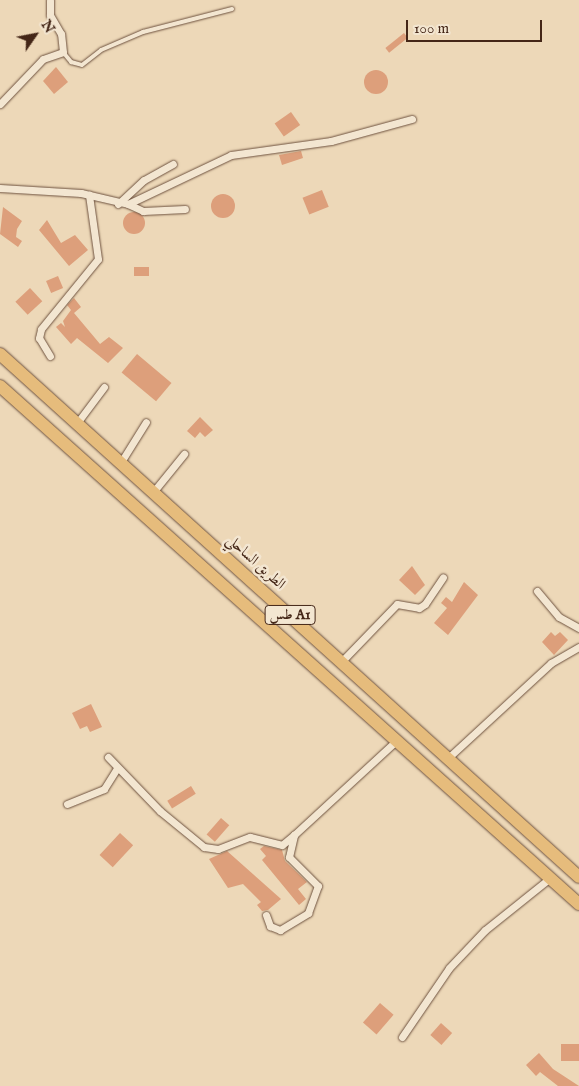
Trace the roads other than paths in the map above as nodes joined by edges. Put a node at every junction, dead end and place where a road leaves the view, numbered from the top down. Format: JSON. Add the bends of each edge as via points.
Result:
{"nodes":[{"id":1,"x":50,"y":0,"type":"edge"},
{"id":2,"x":232,"y":9,"type":"dead end"},
{"id":3,"x":63,"y":52,"type":"junction"},
{"id":4,"x":0,"y":104,"type":"edge"},
{"id":5,"x":412,"y":118,"type":"dead end"},
{"id":6,"x":173,"y":164,"type":"dead end"},
{"id":7,"x":0,"y":188,"type":"edge"},
{"id":8,"x":89,"y":195,"type":"junction"},
{"id":9,"x":118,"y":204,"type":"junction"},
{"id":10,"x":128,"y":204,"type":"junction"},
{"id":11,"x":185,"y":209,"type":"dead end"},
{"id":12,"x":0,"y":354,"type":"edge"},
{"id":13,"x":50,"y":356,"type":"dead end"},
{"id":14,"x":0,"y":386,"type":"edge"},
{"id":15,"x":104,"y":387,"type":"dead end"},
{"id":16,"x":146,"y":422,"type":"dead end"},
{"id":17,"x":77,"y":423,"type":"junction"},
{"id":18,"x":184,"y":454,"type":"dead end"},
{"id":19,"x":121,"y":462,"type":"junction"},
{"id":20,"x":154,"y":491,"type":"junction"},
{"id":21,"x":443,"y":577,"type":"dead end"},
{"id":22,"x":537,"y":591,"type":"dead end"},
{"id":23,"x":579,"y":628,"type":"edge"},
{"id":24,"x":579,"y":647,"type":"edge"},
{"id":25,"x":342,"y":661,"type":"junction"},
{"id":26,"x":397,"y":740,"type":"junction"},
{"id":27,"x":108,"y":757,"type":"dead end"},
{"id":28,"x":448,"y":758,"type":"junction"},
{"id":29,"x":117,"y":768,"type":"junction"},
{"id":30,"x":67,"y":804,"type":"dead end"},
{"id":31,"x":294,"y":835,"type":"junction"},
{"id":32,"x":579,"y":877,"type":"edge"},
{"id":33,"x":550,"y":878,"type":"junction"},
{"id":34,"x":579,"y":904,"type":"edge"},
{"id":35,"x":266,"y":915,"type":"dead end"},
{"id":36,"x":402,"y":1037,"type":"dead end"}],
"edges":[{"from":1,"to":3,"type":"street","via":[[50,15],[61,34]]},
{"from":2,"to":3,"type":"lane","via":[[143,32],[101,50],[82,65],[71,62]]},
{"from":3,"to":4,"type":"street","via":[[43,59]]},
{"from":5,"to":10,"type":"street","via":[[332,141],[230,155]]},
{"from":6,"to":9,"type":"street","via":[[144,180]]},
{"from":7,"to":8,"type":"street"},
{"from":8,"to":9,"type":"street"},
{"from":8,"to":13,"type":"street","via":[[98,259],[42,329],[39,338]]},
{"from":9,"to":10,"type":"street"},
{"from":10,"to":11,"type":"street","via":[[143,211]]},
{"from":12,"to":17,"type":"highway","name":"الطريق الساحلي","number":"طس A1"},
{"from":14,"to":26,"type":"highway","number":"طس A1"},
{"from":15,"to":17,"type":"street"},
{"from":16,"to":19,"type":"street"},
{"from":17,"to":19,"type":"highway","name":"الطريق الساحلي","number":"طس A1"},
{"from":18,"to":20,"type":"street"},
{"from":19,"to":20,"type":"highway","name":"الطريق الساحلي","number":"طس A1"},
{"from":20,"to":25,"type":"highway","name":"الطريق الساحلي","number":"طس A1"},
{"from":21,"to":25,"type":"street","via":[[425,604],[419,608],[397,604]]},
{"from":22,"to":23,"type":"street","via":[[559,617]]},
{"from":24,"to":28,"type":"street","via":[[551,663]]},
{"from":25,"to":28,"type":"highway","name":"الطريق الساحلي","number":"طس A1"},
{"from":26,"to":31,"type":"street"},
{"from":26,"to":33,"type":"highway","number":"طس A1"},
{"from":27,"to":29,"type":"street"},
{"from":28,"to":32,"type":"highway","name":"الطريق الساحلي","number":"طس A1"},
{"from":29,"to":30,"type":"street","via":[[104,789]]},
{"from":29,"to":31,"type":"street","via":[[160,811],[204,847],[218,849],[250,837],[282,846]]},
{"from":31,"to":35,"type":"street","via":[[289,857],[318,886],[317,897],[308,913],[280,930],[270,926]]},
{"from":33,"to":34,"type":"highway","number":"طس A1"},
{"from":33,"to":36,"type":"street","via":[[485,930],[449,968]]}]}
